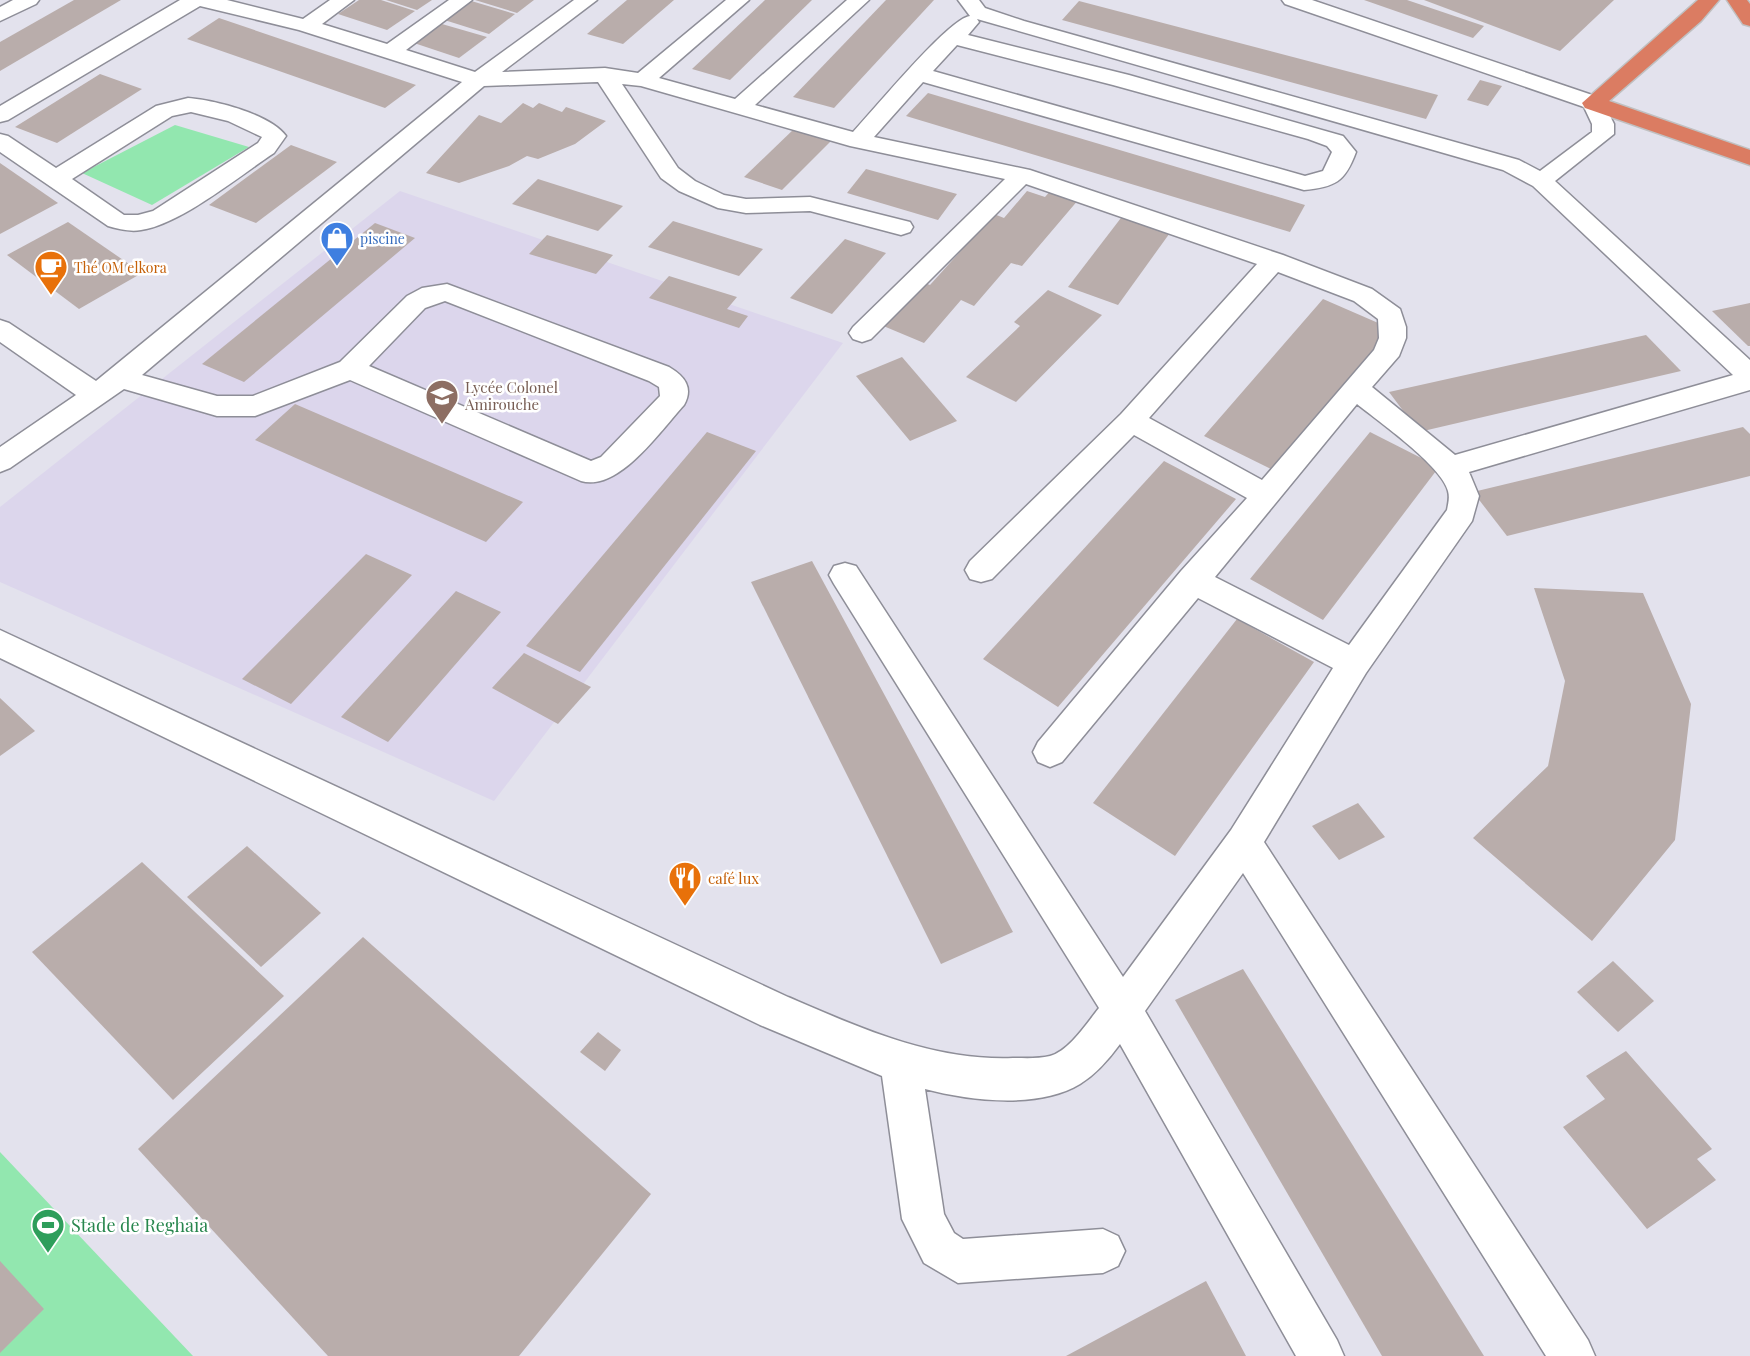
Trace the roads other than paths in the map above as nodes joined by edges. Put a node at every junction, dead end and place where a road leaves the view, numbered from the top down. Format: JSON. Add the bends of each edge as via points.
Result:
{"nodes":[{"id":1,"x":29,"y":0,"type":"edge"},
{"id":2,"x":195,"y":0,"type":"edge"},
{"id":3,"x":202,"y":0,"type":"edge"},
{"id":4,"x":344,"y":0,"type":"edge"},
{"id":5,"x":462,"y":0,"type":"edge"},
{"id":6,"x":587,"y":0,"type":"edge"},
{"id":7,"x":738,"y":0,"type":"edge"},
{"id":8,"x":858,"y":0,"type":"edge"},
{"id":9,"x":1292,"y":0,"type":"edge"},
{"id":10,"x":1709,"y":0,"type":"edge"},
{"id":11,"x":1737,"y":0,"type":"edge"},
{"id":12,"x":973,"y":6,"type":"edge"},
{"id":13,"x":0,"y":15,"type":"edge"},
{"id":14,"x":1750,"y":20,"type":"edge"},
{"id":15,"x":306,"y":26,"type":"junction"},
{"id":16,"x":954,"y":38,"type":"junction"},
{"id":17,"x":390,"y":52,"type":"junction"},
{"id":18,"x":920,"y":74,"type":"junction"},
{"id":19,"x":605,"y":75,"type":"junction"},
{"id":20,"x":478,"y":80,"type":"junction"},
{"id":21,"x":643,"y":80,"type":"junction"},
{"id":22,"x":1593,"y":103,"type":"junction"},
{"id":23,"x":741,"y":106,"type":"junction"},
{"id":24,"x":0,"y":115,"type":"edge"},
{"id":25,"x":858,"y":141,"type":"junction"},
{"id":26,"x":1,"y":142,"type":"edge"},
{"id":27,"x":1750,"y":158,"type":"edge"},
{"id":28,"x":1022,"y":175,"type":"junction"},
{"id":29,"x":54,"y":180,"type":"junction"},
{"id":30,"x":1541,"y":181,"type":"junction"},
{"id":31,"x":901,"y":227,"type":"dead end"},
{"id":32,"x":1274,"y":261,"type":"junction"},
{"id":33,"x":0,"y":330,"type":"edge"},
{"id":34,"x":862,"y":333,"type":"dead end"},
{"id":35,"x":350,"y":369,"type":"junction"},
{"id":36,"x":120,"y":378,"type":"junction"},
{"id":37,"x":1750,"y":378,"type":"edge"},
{"id":38,"x":1355,"y":388,"type":"junction"},
{"id":39,"x":96,"y":395,"type":"junction"},
{"id":40,"x":1131,"y":421,"type":"junction"},
{"id":41,"x":0,"y":461,"type":"edge"},
{"id":42,"x":1450,"y":467,"type":"junction"},
{"id":43,"x":1267,"y":496,"type":"junction"},
{"id":44,"x":981,"y":570,"type":"dead end"},
{"id":45,"x":845,"y":575,"type":"dead end"},
{"id":46,"x":1192,"y":580,"type":"junction"},
{"id":47,"x":0,"y":643,"type":"edge"},
{"id":48,"x":1354,"y":663,"type":"junction"},
{"id":49,"x":1050,"y":752,"type":"dead end"},
{"id":50,"x":1244,"y":842,"type":"junction"},
{"id":51,"x":1122,"y":1010,"type":"junction"},
{"id":52,"x":902,"y":1065,"type":"junction"},
{"id":53,"x":1103,"y":1251,"type":"dead end"},
{"id":54,"x":1321,"y":1356,"type":"edge"},
{"id":55,"x":1572,"y":1356,"type":"edge"}],
"edges":[{"from":1,"to":13,"type":"street"},
{"from":2,"to":24,"type":"street"},
{"from":3,"to":15,"type":"street"},
{"from":4,"to":15,"type":"street"},
{"from":5,"to":17,"type":"street"},
{"from":6,"to":20,"type":"street"},
{"from":7,"to":21,"type":"street"},
{"from":8,"to":23,"type":"street"},
{"from":9,"to":22,"type":"street"},
{"from":10,"to":22,"type":"highway"},
{"from":11,"to":14,"type":"highway"},
{"from":12,"to":16,"type":"street"},
{"from":12,"to":30,"type":"street","via":[[1480,154]]},
{"from":15,"to":17,"type":"street"},
{"from":16,"to":18,"type":"street"},
{"from":16,"to":18,"type":"street","via":[[1316,134],[1335,141],[1344,152],[1337,171],[1325,182],[1304,183]]},
{"from":17,"to":20,"type":"street"},
{"from":18,"to":25,"type":"street"},
{"from":19,"to":20,"type":"street"},
{"from":19,"to":21,"type":"street"},
{"from":19,"to":31,"type":"street","via":[[669,173],[687,186],[718,201],[746,206],[810,204]]},
{"from":20,"to":36,"type":"street"},
{"from":21,"to":23,"type":"street"},
{"from":22,"to":27,"type":"highway"},
{"from":22,"to":30,"type":"street","via":[[1603,124],[1603,134]]},
{"from":23,"to":25,"type":"street"},
{"from":25,"to":28,"type":"street"},
{"from":26,"to":29,"type":"street"},
{"from":28,"to":32,"type":"street"},
{"from":28,"to":34,"type":"street"},
{"from":29,"to":29,"type":"street","via":[[178,106],[193,105],[264,127],[274,136],[266,148],[181,204],[140,223],[117,221]]},
{"from":30,"to":37,"type":"street"},
{"from":32,"to":38,"type":"street","via":[[1363,295],[1391,315],[1395,336],[1392,346]]},
{"from":32,"to":40,"type":"street"},
{"from":33,"to":39,"type":"street"},
{"from":35,"to":35,"type":"street","via":[[591,473],[610,465],[674,398],[673,382],[659,374],[447,292],[431,294],[416,302]]},
{"from":35,"to":36,"type":"street","via":[[255,406],[217,406]]},
{"from":36,"to":39,"type":"street"},
{"from":37,"to":42,"type":"street"},
{"from":38,"to":42,"type":"street"},
{"from":38,"to":43,"type":"street"},
{"from":39,"to":41,"type":"street"},
{"from":40,"to":43,"type":"street"},
{"from":40,"to":44,"type":"street"},
{"from":42,"to":48,"type":"street","via":[[1462,488],[1461,513]]},
{"from":43,"to":46,"type":"street"},
{"from":45,"to":51,"type":"street"},
{"from":46,"to":48,"type":"street"},
{"from":46,"to":49,"type":"street"},
{"from":47,"to":52,"type":"street","via":[[774,1011]]},
{"from":48,"to":50,"type":"street"},
{"from":50,"to":51,"type":"street"},
{"from":50,"to":55,"type":"street"},
{"from":51,"to":52,"type":"street","via":[[1089,1052],[1057,1075],[1004,1080],[963,1078]]},
{"from":51,"to":54,"type":"street"},
{"from":52,"to":53,"type":"street","via":[[923,1219],[939,1248],[958,1261]]}]}
